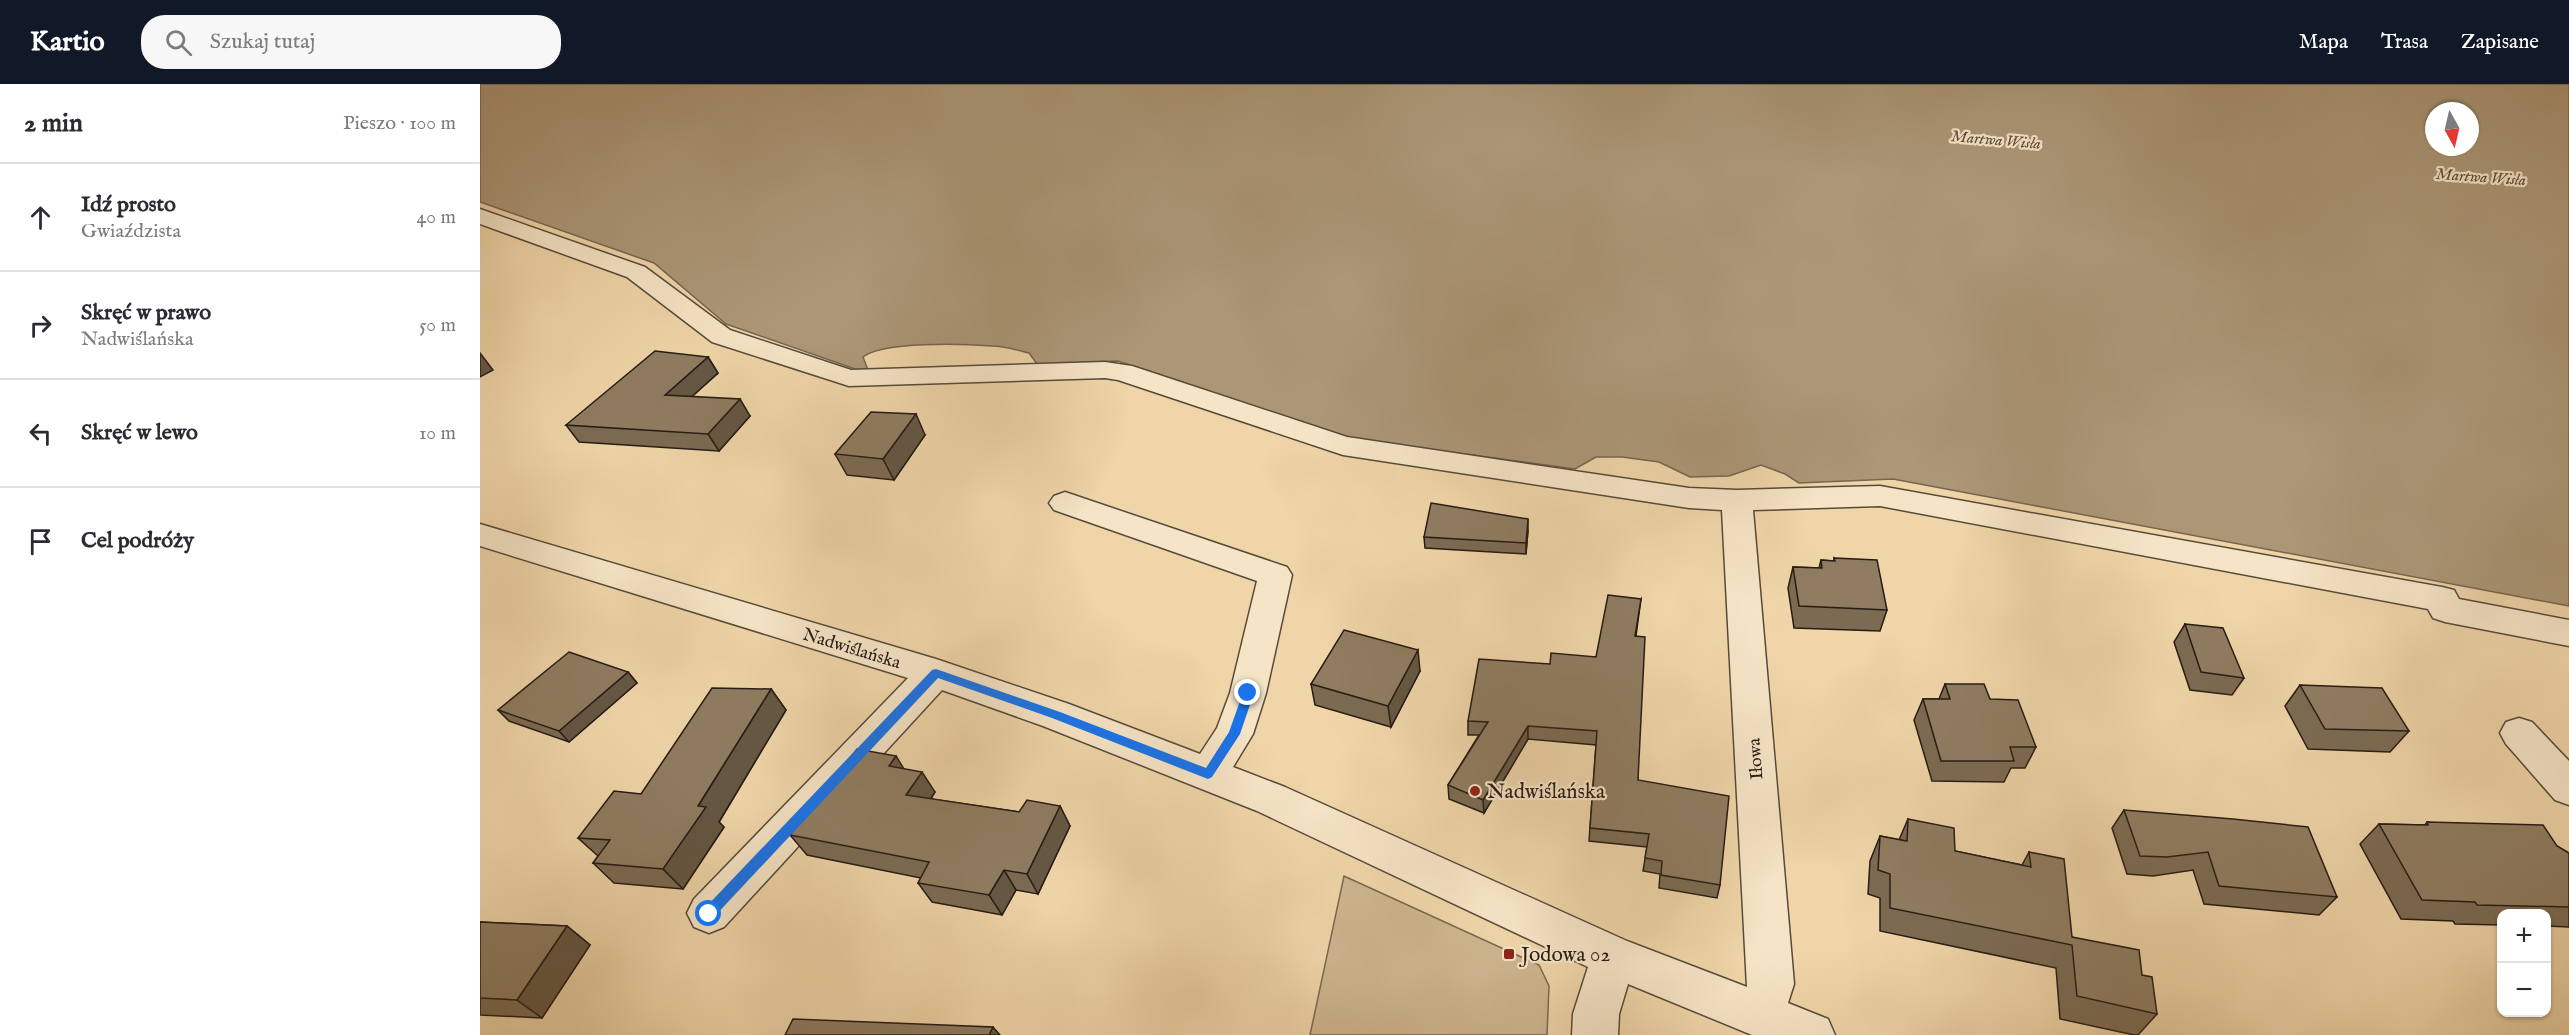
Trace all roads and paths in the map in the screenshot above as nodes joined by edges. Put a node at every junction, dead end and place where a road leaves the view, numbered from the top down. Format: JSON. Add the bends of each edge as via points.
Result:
{"nodes":[{"id":1,"x":480,"y":216,"type":"edge"},
{"id":2,"x":1737,"y":500,"type":"junction"},
{"id":3,"x":1065,"y":503,"type":"dead end"},
{"id":4,"x":480,"y":535,"type":"edge"},
{"id":5,"x":2569,"y":633,"type":"edge"},
{"id":6,"x":936,"y":673,"type":"junction"},
{"id":7,"x":2519,"y":733,"type":"dead end"},
{"id":8,"x":1208,"y":774,"type":"junction"},
{"id":9,"x":2569,"y":788,"type":"edge"},
{"id":10,"x":709,"y":914,"type":"dead end"},
{"id":11,"x":1614,"y":957,"type":"junction"},
{"id":12,"x":1761,"y":1016,"type":"junction"},
{"id":13,"x":1595,"y":1035,"type":"edge"},
{"id":14,"x":1812,"y":1035,"type":"edge"}],
"edges":[{"from":1,"to":2,"type":"street","via":[[636,272],[721,336],[849,378],[1122,372],[1343,446],[1689,498]]},
{"from":2,"to":5,"type":"street","via":[[1880,496],[2442,599],[2445,609]]},
{"from":2,"to":12,"type":"street","name":"Iłowa","via":[[1771,984]]},
{"from":3,"to":8,"type":"street","via":[[1275,575],[1248,693],[1234,734]]},
{"from":4,"to":6,"type":"street","name":"Nadwiślańska"},
{"from":6,"to":8,"type":"street","name":"Nadwiślańska"},
{"from":6,"to":10,"type":"street"},
{"from":7,"to":9,"type":"street"},
{"from":8,"to":11,"type":"street","name":"Nadwiślańska","via":[[1271,799]]},
{"from":11,"to":12,"type":"street","name":"Nadwiślańska"},
{"from":11,"to":13,"type":"street","via":[[1596,1014]]},
{"from":12,"to":14,"type":"street","name":"Nadwiślańska"}]}
